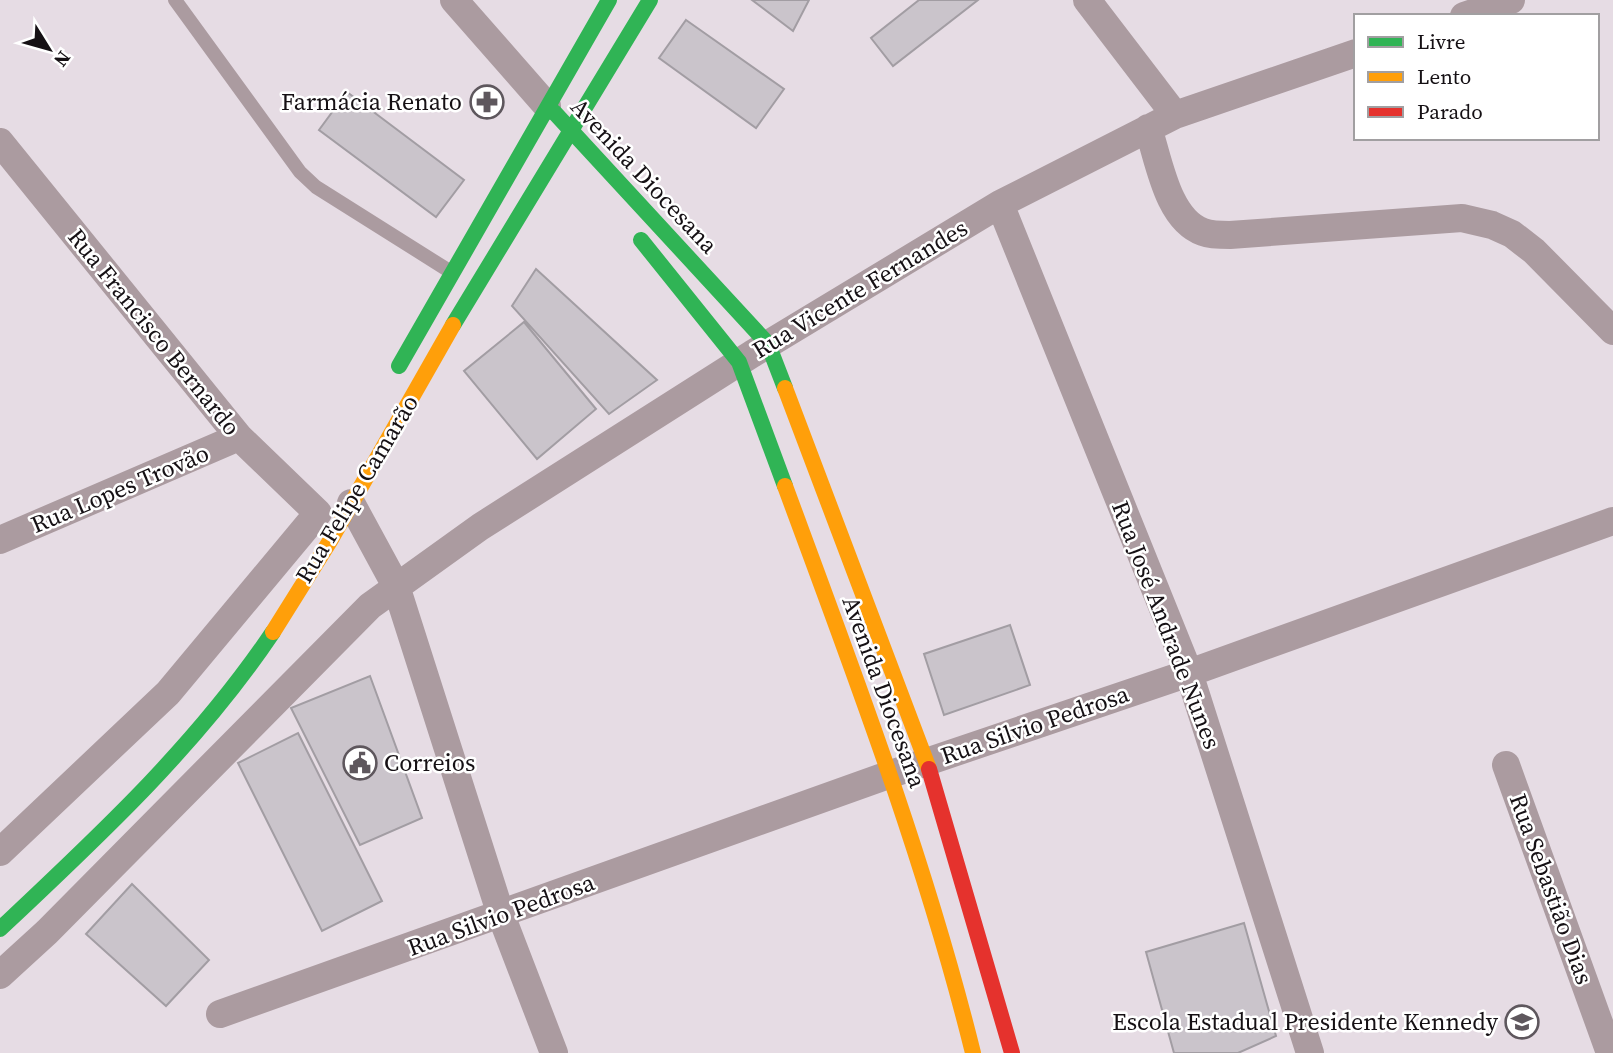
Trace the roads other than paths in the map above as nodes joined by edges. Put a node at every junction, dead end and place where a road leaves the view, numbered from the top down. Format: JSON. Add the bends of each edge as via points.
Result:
{"nodes":[{"id":1,"x":175,"y":0,"type":"edge"},
{"id":2,"x":454,"y":0,"type":"edge"},
{"id":3,"x":609,"y":0,"type":"edge"},
{"id":4,"x":650,"y":0,"type":"edge"},
{"id":5,"x":1087,"y":0,"type":"edge"},
{"id":6,"x":1511,"y":0,"type":"edge"},
{"id":7,"x":1470,"y":14,"type":"edge"},
{"id":8,"x":1354,"y":54,"type":"edge"},
{"id":9,"x":547,"y":106,"type":"junction"},
{"id":10,"x":1175,"y":115,"type":"junction"},
{"id":11,"x":1148,"y":128,"type":"junction"},
{"id":12,"x":567,"y":136,"type":"junction"},
{"id":13,"x":2,"y":150,"type":"edge"},
{"id":14,"x":579,"y":163,"type":"dead end"},
{"id":15,"x":1000,"y":204,"type":"junction"},
{"id":16,"x":629,"y":226,"type":"dead end"},
{"id":17,"x":451,"y":272,"type":"junction"},
{"id":18,"x":1613,"y":331,"type":"edge"},
{"id":19,"x":768,"y":344,"type":"junction"},
{"id":20,"x":739,"y":362,"type":"junction"},
{"id":21,"x":391,"y":380,"type":"dead end"},
{"id":22,"x":239,"y":437,"type":"junction"},
{"id":23,"x":331,"y":505,"type":"junction"},
{"id":24,"x":1613,"y":521,"type":"edge"},
{"id":25,"x":0,"y":540,"type":"edge"},
{"id":26,"x":396,"y":586,"type":"junction"},
{"id":27,"x":261,"y":607,"type":"dead end"},
{"id":28,"x":248,"y":668,"type":"junction"},
{"id":29,"x":1189,"y":673,"type":"junction"},
{"id":30,"x":294,"y":679,"type":"junction"},
{"id":31,"x":927,"y":762,"type":"junction"},
{"id":32,"x":1506,"y":765,"type":"dead end"},
{"id":33,"x":891,"y":774,"type":"junction"},
{"id":34,"x":0,"y":852,"type":"edge"},
{"id":35,"x":501,"y":915,"type":"junction"},
{"id":36,"x":0,"y":929,"type":"edge"},
{"id":37,"x":0,"y":975,"type":"edge"},
{"id":38,"x":994,"y":982,"type":"junction"},
{"id":39,"x":958,"y":993,"type":"junction"},
{"id":40,"x":220,"y":1014,"type":"dead end"},
{"id":41,"x":967,"y":1051,"type":"edge"},
{"id":42,"x":554,"y":1053,"type":"edge"},
{"id":43,"x":1012,"y":1053,"type":"edge"},
{"id":44,"x":1310,"y":1053,"type":"edge"},
{"id":45,"x":1610,"y":1053,"type":"edge"}],
"edges":[{"from":1,"to":17,"type":"lane","via":[[300,172],[316,187]]},
{"from":2,"to":9,"type":"street"},
{"from":3,"to":9,"type":"street","name":"Rua Felipe Camarão"},
{"from":4,"to":12,"type":"street","name":"Rua Felipe Camarão"},
{"from":5,"to":10,"type":"street"},
{"from":6,"to":7,"type":"street"},
{"from":8,"to":10,"type":"street","name":"Rua Vicente Fernandes"},
{"from":9,"to":12,"type":"street","name":"Avenida Diocesana"},
{"from":9,"to":17,"type":"street","name":"Rua Felipe Camarão"},
{"from":10,"to":11,"type":"street","name":"Rua Vicente Fernandes"},
{"from":11,"to":15,"type":"street","name":"Rua Vicente Fernandes"},
{"from":11,"to":18,"type":"street","via":[[1175,208],[1189,225],[1204,233],[1230,235],[1462,218],[1512,234]]},
{"from":12,"to":14,"type":"street","name":"Avenida Diocesana"},
{"from":12,"to":19,"type":"street","name":"Avenida Diocesana"},
{"from":12,"to":23,"type":"street","name":"Rua Felipe Camarão"},
{"from":13,"to":22,"type":"street","name":"Rua Francisco Bernardo"},
{"from":15,"to":19,"type":"street","name":"Rua Vicente Fernandes"},
{"from":15,"to":29,"type":"street","name":"Rua José Andrade Nunes"},
{"from":16,"to":20,"type":"street","name":"Avenida Diocesana"},
{"from":17,"to":21,"type":"street","name":"Rua Felipe Camarão"},
{"from":19,"to":20,"type":"street","name":"Rua Vicente Fernandes"},
{"from":19,"to":31,"type":"street","name":"Avenida Diocesana"},
{"from":20,"to":26,"type":"street","name":"Rua Vicente Fernandes"},
{"from":20,"to":33,"type":"street","name":"Avenida Diocesana"},
{"from":22,"to":23,"type":"street","name":"Rua Francisco Bernardo"},
{"from":22,"to":25,"type":"street","name":"Rua Lopes Trovão"},
{"from":23,"to":26,"type":"street","name":"Rua Francisco Bernardo"},
{"from":23,"to":27,"type":"street","name":"Rua Felipe Camarão"},
{"from":23,"to":28,"type":"street","name":"Rua Felipe Camarão"},
{"from":23,"to":34,"type":"street","name":"Rua Felipe Camarão","via":[[168,693]]},
{"from":24,"to":29,"type":"street","name":"Rua Silvio Pedrosa"},
{"from":26,"to":30,"type":"street"},
{"from":26,"to":35,"type":"street","name":"Rua Francisco Bernardo"},
{"from":28,"to":30,"type":"street"},
{"from":28,"to":36,"type":"street","name":"Rua Felipe Camarão","via":[[115,820]]},
{"from":29,"to":31,"type":"street","name":"Rua Silvio Pedrosa"},
{"from":29,"to":44,"type":"street","name":"Rua José Andrade Nunes"},
{"from":30,"to":37,"type":"street"},
{"from":31,"to":33,"type":"street","name":"Rua Silvio Pedrosa"},
{"from":31,"to":38,"type":"street","name":"Avenida Diocesana"},
{"from":32,"to":45,"type":"street","name":"Rua Sebastião Dias"},
{"from":33,"to":35,"type":"street","name":"Rua Silvio Pedrosa"},
{"from":33,"to":39,"type":"street","name":"Avenida Diocesana"},
{"from":35,"to":40,"type":"street","name":"Rua Silvio Pedrosa"},
{"from":35,"to":42,"type":"street","name":"Rua Francisco Bernardo"},
{"from":38,"to":39,"type":"street"},
{"from":38,"to":43,"type":"street","name":"Avenida Diocesana"},
{"from":39,"to":41,"type":"street","name":"Avenida Diocesana"}]}
